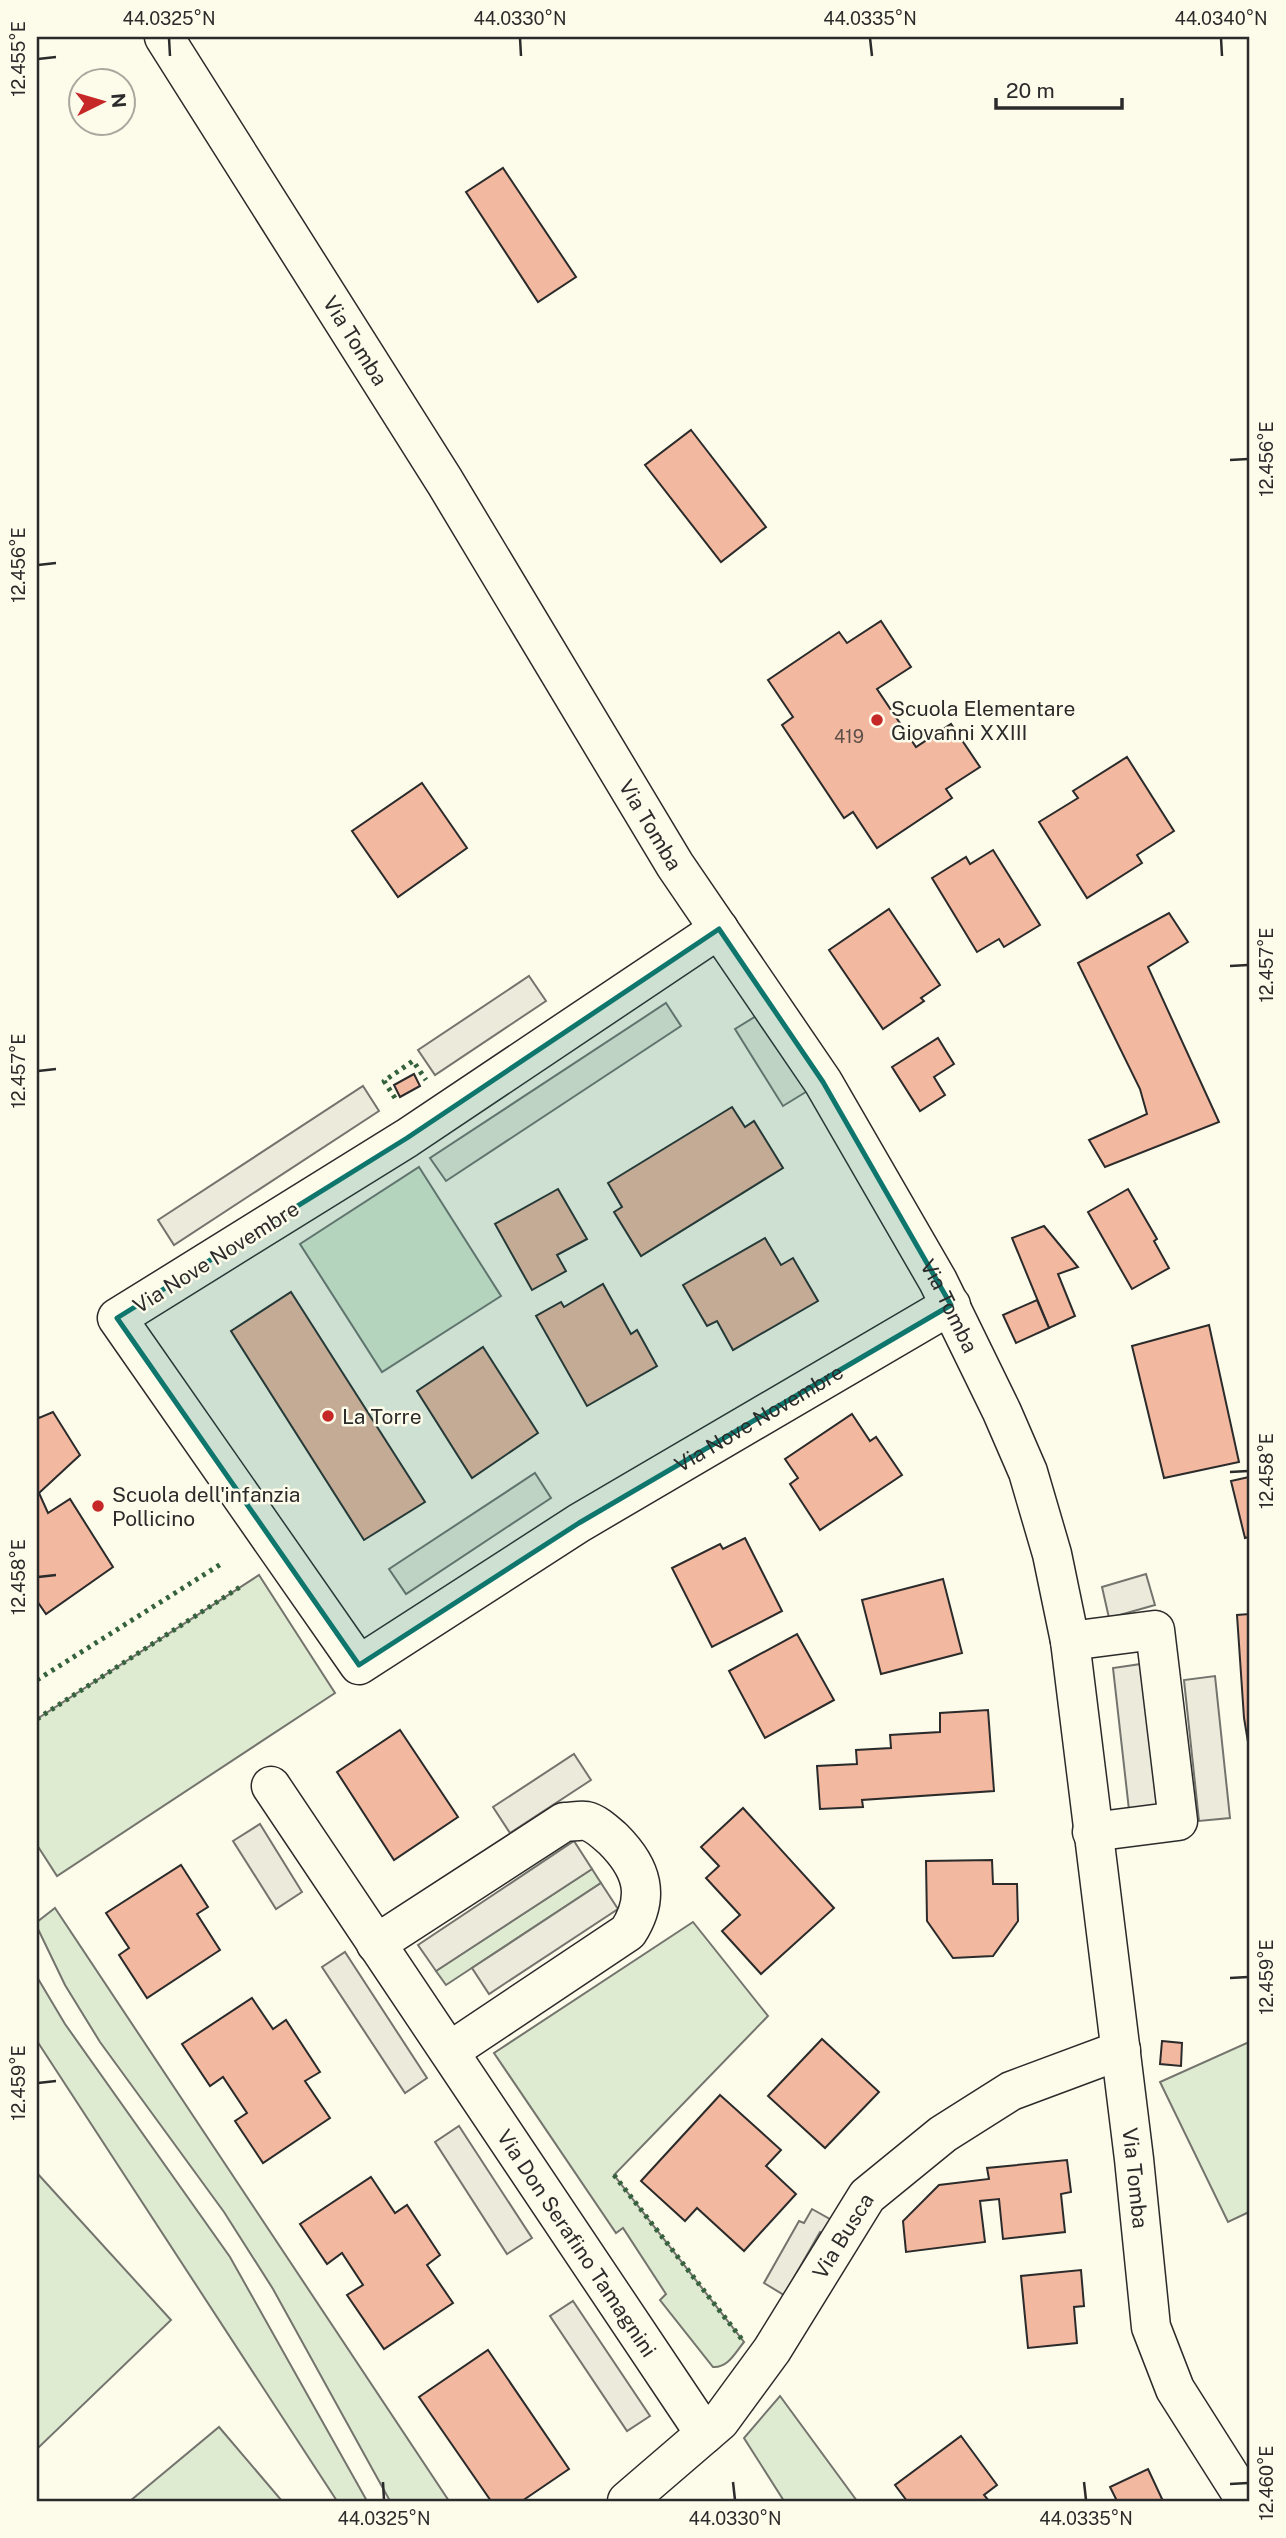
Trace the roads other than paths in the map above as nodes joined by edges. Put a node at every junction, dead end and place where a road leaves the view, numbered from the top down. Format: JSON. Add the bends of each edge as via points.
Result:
{"nodes":[{"id":1,"x":164,"y":37,"type":"edge"},
{"id":2,"x":719,"y":929,"type":"junction"},
{"id":3,"x":951,"y":1305,"type":"junction"},
{"id":4,"x":1070,"y":1641,"type":"junction"},
{"id":5,"x":271,"y":1786,"type":"dead end"},
{"id":6,"x":1092,"y":1832,"type":"junction"},
{"id":7,"x":376,"y":1944,"type":"junction"},
{"id":8,"x":1121,"y":2050,"type":"junction"},
{"id":9,"x":450,"y":2051,"type":"junction"},
{"id":10,"x":705,"y":2434,"type":"junction"},
{"id":11,"x":627,"y":2501,"type":"edge"},
{"id":12,"x":1246,"y":2501,"type":"edge"}],
"edges":[{"from":1,"to":2,"type":"street","name":"Via Tomba","via":[[445,482],[675,865]]},
{"from":2,"to":3,"type":"street","name":"Via Tomba","via":[[823,1082]]},
{"from":2,"to":3,"type":"street","name":"Via Nove Novembre","via":[[407,1138],[117,1318],[359,1665],[579,1523]]},
{"from":3,"to":4,"type":"street","name":"Via Tomba","via":[[1028,1472],[1052,1554]]},
{"from":4,"to":6,"type":"street","name":"Via Tomba"},
{"from":4,"to":6,"type":"street","via":[[1155,1630],[1178,1821]]},
{"from":5,"to":7,"type":"street","name":"Via Don Serafino Tamagnini"},
{"from":6,"to":8,"type":"street","name":"Via Tomba"},
{"from":7,"to":9,"type":"street","name":"Via Don Serafino Tamagnini"},
{"from":7,"to":9,"type":"street","via":[[564,1822],[586,1821],[606,1832],[631,1857],[642,1886],[639,1914],[628,1932]]},
{"from":8,"to":10,"type":"street","name":"Via Busca","via":[[1011,2091],[943,2133],[867,2196],[772,2350],[720,2421]]},
{"from":8,"to":12,"type":"street","name":"Via Tomba","via":[[1151,2327],[1175,2389]]},
{"from":9,"to":10,"type":"street","name":"Via Don Serafino Tamagnini"},
{"from":10,"to":11,"type":"street","name":"Via Busca"}]}
